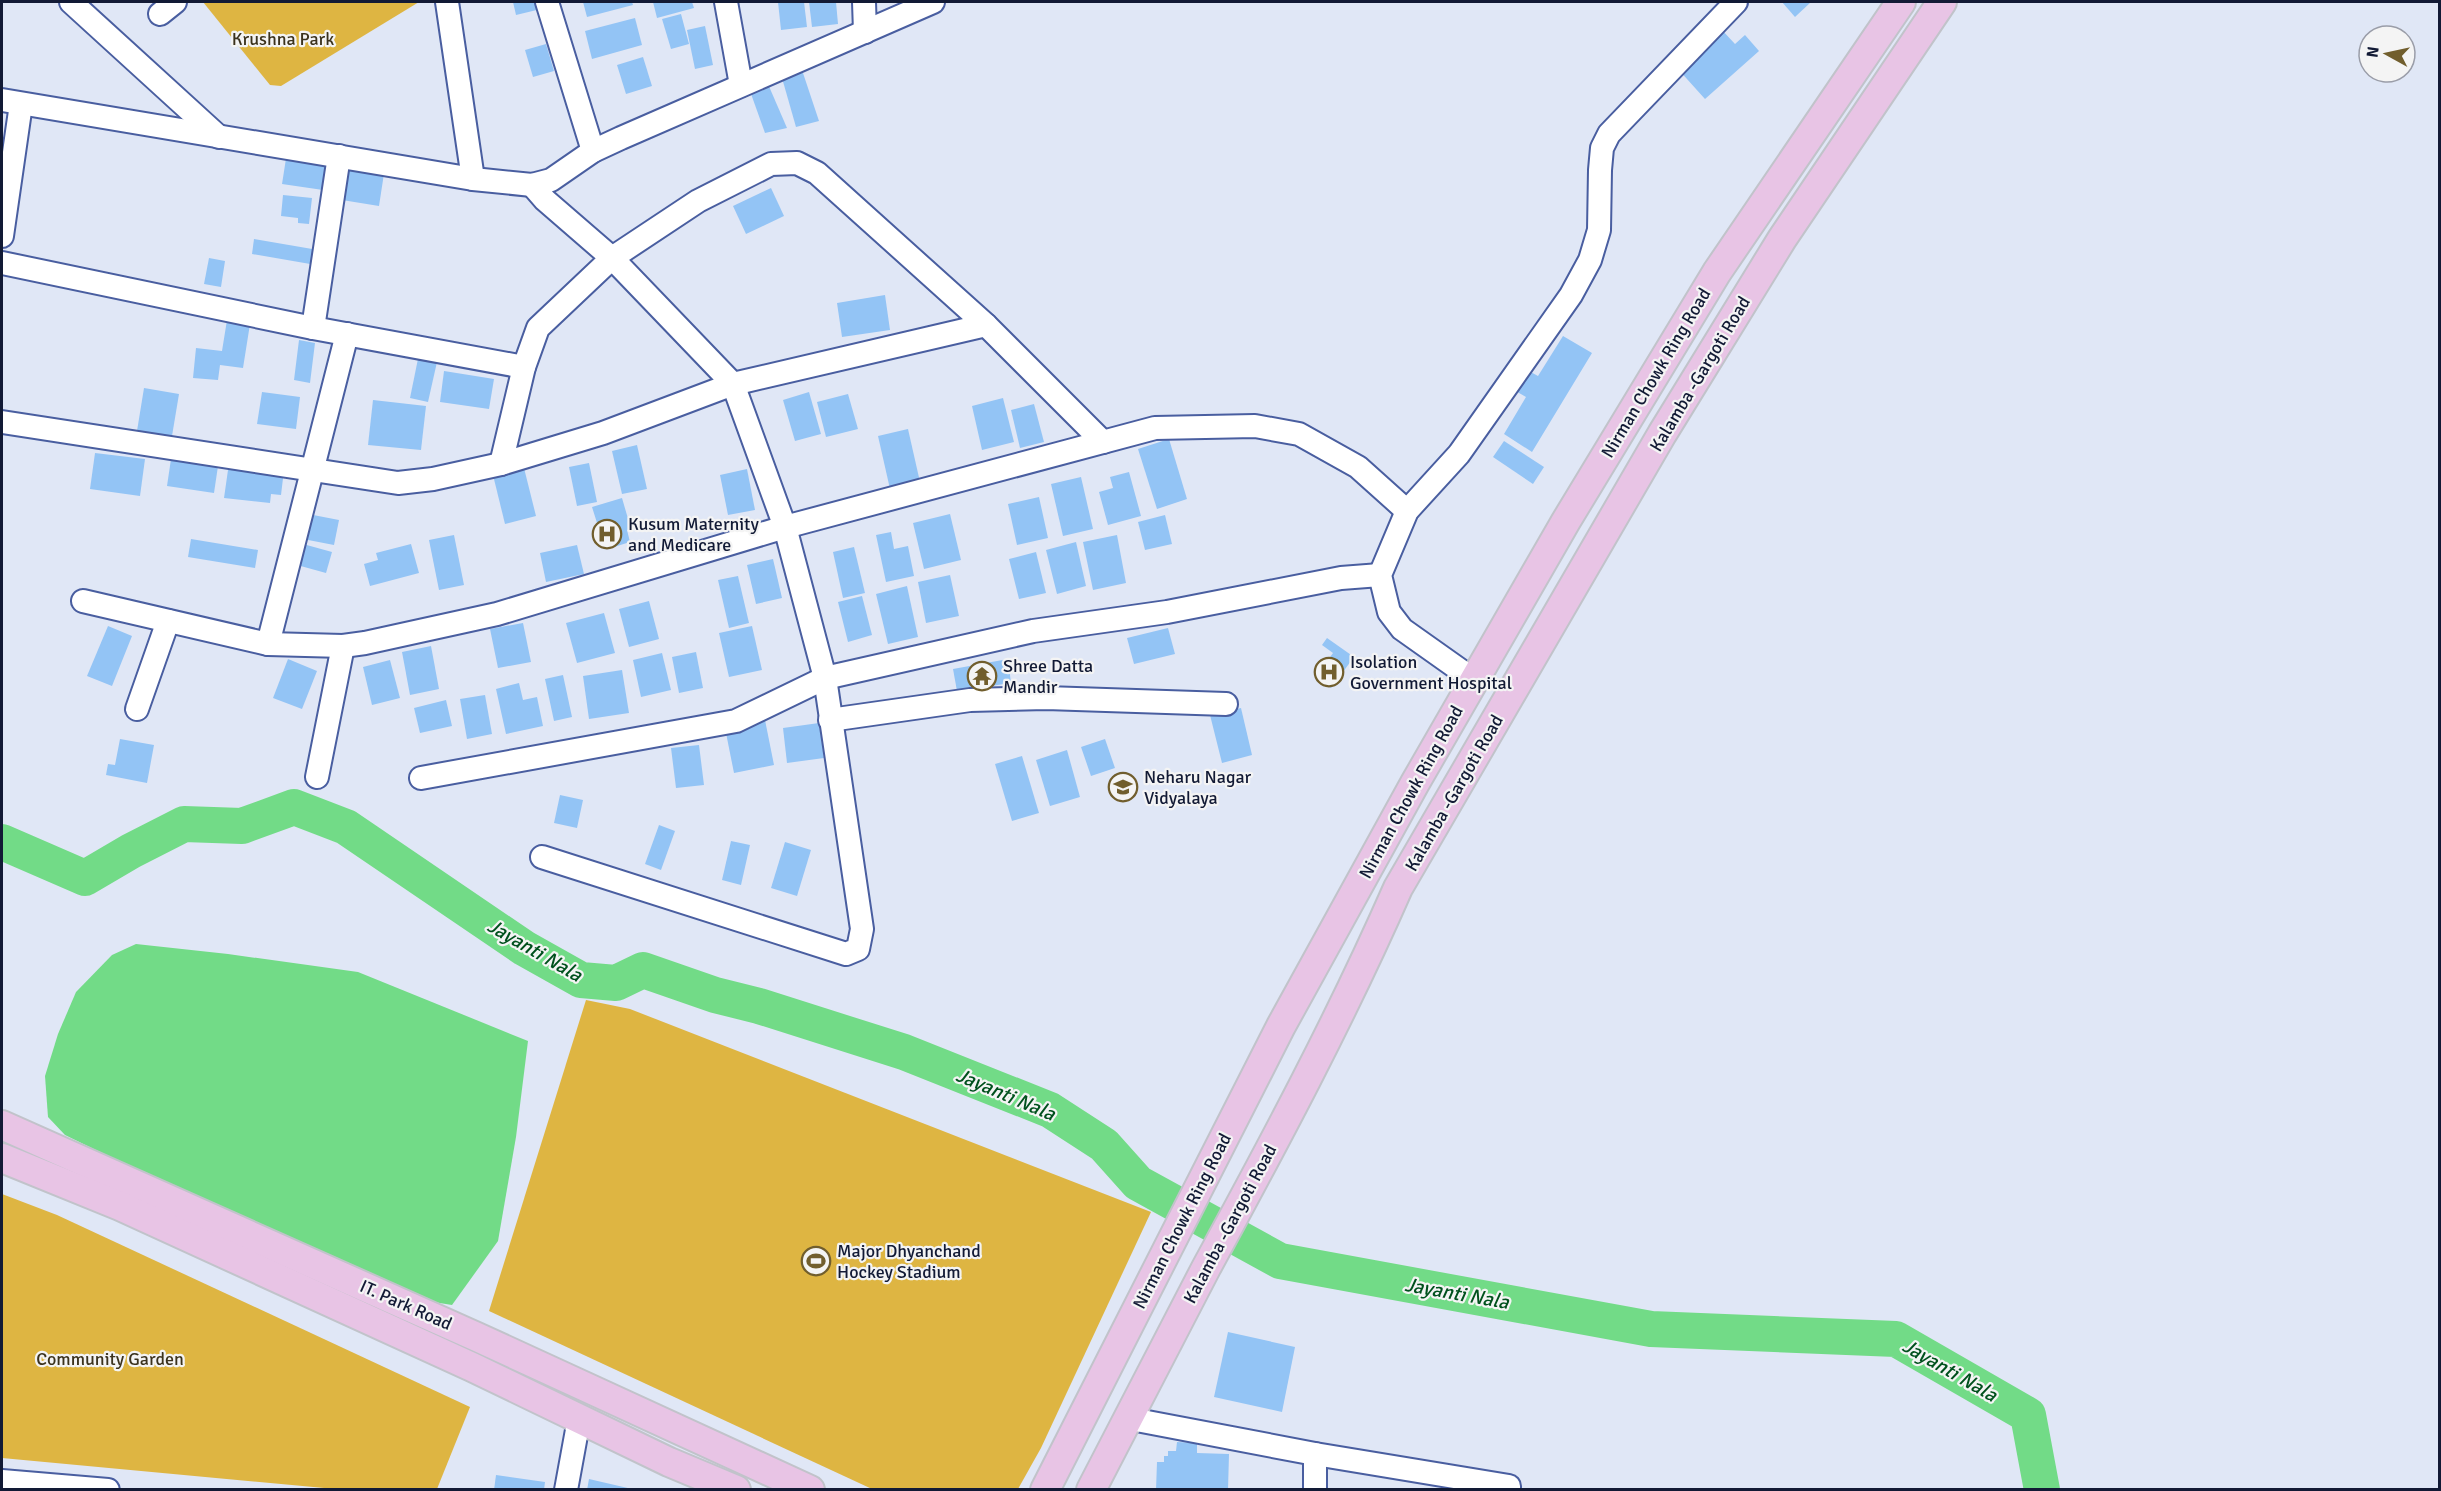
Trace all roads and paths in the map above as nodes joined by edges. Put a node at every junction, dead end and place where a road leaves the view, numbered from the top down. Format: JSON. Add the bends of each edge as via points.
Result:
{"nodes":[{"id":1,"x":71,"y":2,"type":"edge"},
{"id":2,"x":447,"y":2,"type":"edge"},
{"id":3,"x":547,"y":2,"type":"edge"},
{"id":4,"x":726,"y":2,"type":"edge"},
{"id":5,"x":864,"y":2,"type":"edge"},
{"id":6,"x":933,"y":2,"type":"edge"},
{"id":7,"x":1736,"y":2,"type":"edge"},
{"id":8,"x":1901,"y":2,"type":"edge"},
{"id":9,"x":1942,"y":2,"type":"edge"},
{"id":10,"x":865,"y":32,"type":"junction"},
{"id":11,"x":741,"y":85,"type":"junction"},
{"id":12,"x":11,"y":102,"type":"edge"},
{"id":13,"x":219,"y":137,"type":"junction"},
{"id":14,"x":593,"y":151,"type":"junction"},
{"id":15,"x":339,"y":156,"type":"junction"},
{"id":16,"x":473,"y":178,"type":"junction"},
{"id":17,"x":532,"y":185,"type":"junction"},
{"id":18,"x":2,"y":236,"type":"edge"},
{"id":19,"x":612,"y":258,"type":"junction"},
{"id":20,"x":2,"y":263,"type":"edge"},
{"id":21,"x":986,"y":326,"type":"junction"},
{"id":22,"x":313,"y":328,"type":"junction"},
{"id":23,"x":347,"y":334,"type":"junction"},
{"id":24,"x":524,"y":367,"type":"junction"},
{"id":25,"x":733,"y":384,"type":"junction"},
{"id":26,"x":2,"y":422,"type":"edge"},
{"id":27,"x":1103,"y":442,"type":"junction"},
{"id":28,"x":501,"y":464,"type":"junction"},
{"id":29,"x":312,"y":470,"type":"junction"},
{"id":30,"x":1407,"y":512,"type":"junction"},
{"id":31,"x":785,"y":527,"type":"junction"},
{"id":32,"x":1380,"y":575,"type":"junction"},
{"id":33,"x":83,"y":601,"type":"dead end"},
{"id":34,"x":168,"y":621,"type":"junction"},
{"id":35,"x":268,"y":644,"type":"junction"},
{"id":36,"x":343,"y":646,"type":"junction"},
{"id":37,"x":825,"y":678,"type":"junction"},
{"id":38,"x":1474,"y":680,"type":"junction"},
{"id":39,"x":1226,"y":704,"type":"dead end"},
{"id":40,"x":137,"y":709,"type":"dead end"},
{"id":41,"x":830,"y":720,"type":"junction"},
{"id":42,"x":317,"y":777,"type":"dead end"},
{"id":43,"x":421,"y":778,"type":"dead end"},
{"id":44,"x":542,"y":857,"type":"dead end"},
{"id":45,"x":2,"y":1125,"type":"edge"},
{"id":46,"x":2,"y":1158,"type":"edge"},
{"id":47,"x":1126,"y":1418,"type":"junction"},
{"id":48,"x":579,"y":1419,"type":"junction"},
{"id":49,"x":1315,"y":1454,"type":"junction"},
{"id":50,"x":2,"y":1481,"type":"edge"},
{"id":51,"x":1516,"y":1488,"type":"edge"},
{"id":52,"x":108,"y":1490,"type":"edge"},
{"id":53,"x":566,"y":1490,"type":"edge"},
{"id":54,"x":736,"y":1490,"type":"edge"},
{"id":55,"x":810,"y":1490,"type":"edge"},
{"id":56,"x":1045,"y":1490,"type":"edge"},
{"id":57,"x":1091,"y":1490,"type":"edge"},
{"id":58,"x":1315,"y":1490,"type":"edge"}],
"edges":[{"from":1,"to":13,"type":"street"},
{"from":2,"to":16,"type":"street"},
{"from":3,"to":14,"type":"street"},
{"from":4,"to":11,"type":"street"},
{"from":5,"to":10,"type":"street"},
{"from":6,"to":10,"type":"street"},
{"from":7,"to":30,"type":"street","via":[[1609,134],[1602,148],[1599,230],[1590,260],[1571,295],[1459,454]]},
{"from":8,"to":38,"type":"main road","name":"Nirman Chowk Ring Road","via":[[1717,272]]},
{"from":9,"to":47,"type":"main road","name":"Kalamba -Gargoti Road","via":[[1782,239],[1662,434],[1398,888],[1365,964]]},
{"from":10,"to":11,"type":"street"},
{"from":11,"to":14,"type":"street"},
{"from":12,"to":13,"type":"street"},
{"from":12,"to":18,"type":"street"},
{"from":13,"to":15,"type":"street"},
{"from":14,"to":17,"type":"street","via":[[551,180]]},
{"from":15,"to":16,"type":"street"},
{"from":15,"to":22,"type":"street"},
{"from":16,"to":17,"type":"street"},
{"from":17,"to":19,"type":"street"},
{"from":19,"to":21,"type":"street","via":[[698,201],[771,164],[797,163],[817,173]]},
{"from":19,"to":24,"type":"street","via":[[538,328]]},
{"from":19,"to":25,"type":"street"},
{"from":20,"to":22,"type":"street"},
{"from":21,"to":25,"type":"street"},
{"from":21,"to":27,"type":"street"},
{"from":22,"to":23,"type":"street"},
{"from":23,"to":24,"type":"street"},
{"from":23,"to":29,"type":"street"},
{"from":24,"to":28,"type":"street"},
{"from":25,"to":28,"type":"street"},
{"from":25,"to":31,"type":"street"},
{"from":26,"to":29,"type":"street"},
{"from":27,"to":30,"type":"street","via":[[1155,428],[1255,426],[1299,434],[1358,467]]},
{"from":27,"to":31,"type":"street"},
{"from":28,"to":29,"type":"street","via":[[398,483]]},
{"from":29,"to":35,"type":"street"},
{"from":30,"to":32,"type":"street"},
{"from":31,"to":36,"type":"street","via":[[497,614]]},
{"from":31,"to":37,"type":"street"},
{"from":32,"to":37,"type":"street","via":[[1341,578],[1167,612],[1033,631]]},
{"from":32,"to":38,"type":"street","via":[[1389,612],[1402,629]]},
{"from":33,"to":34,"type":"street"},
{"from":34,"to":35,"type":"street"},
{"from":34,"to":40,"type":"street"},
{"from":35,"to":36,"type":"street"},
{"from":36,"to":42,"type":"street"},
{"from":37,"to":41,"type":"street"},
{"from":37,"to":43,"type":"street","via":[[736,721]]},
{"from":38,"to":56,"type":"main road","name":"Nirman Chowk Ring Road","via":[[1281,1026]]},
{"from":39,"to":41,"type":"street","via":[[970,699]]},
{"from":41,"to":44,"type":"street","via":[[862,929],[858,949],[846,954]]},
{"from":45,"to":55,"type":"main road","name":"IT. Park Road"},
{"from":46,"to":48,"type":"main road","name":"IT. Park Road","via":[[120,1206]]},
{"from":47,"to":49,"type":"street"},
{"from":47,"to":57,"type":"main road","name":"Kalamba -Gargoti Road"},
{"from":48,"to":53,"type":"street"},
{"from":48,"to":54,"type":"main road","name":"IT. Park Road"},
{"from":49,"to":51,"type":"street"},
{"from":49,"to":58,"type":"street"},
{"from":50,"to":52,"type":"street"}]}
